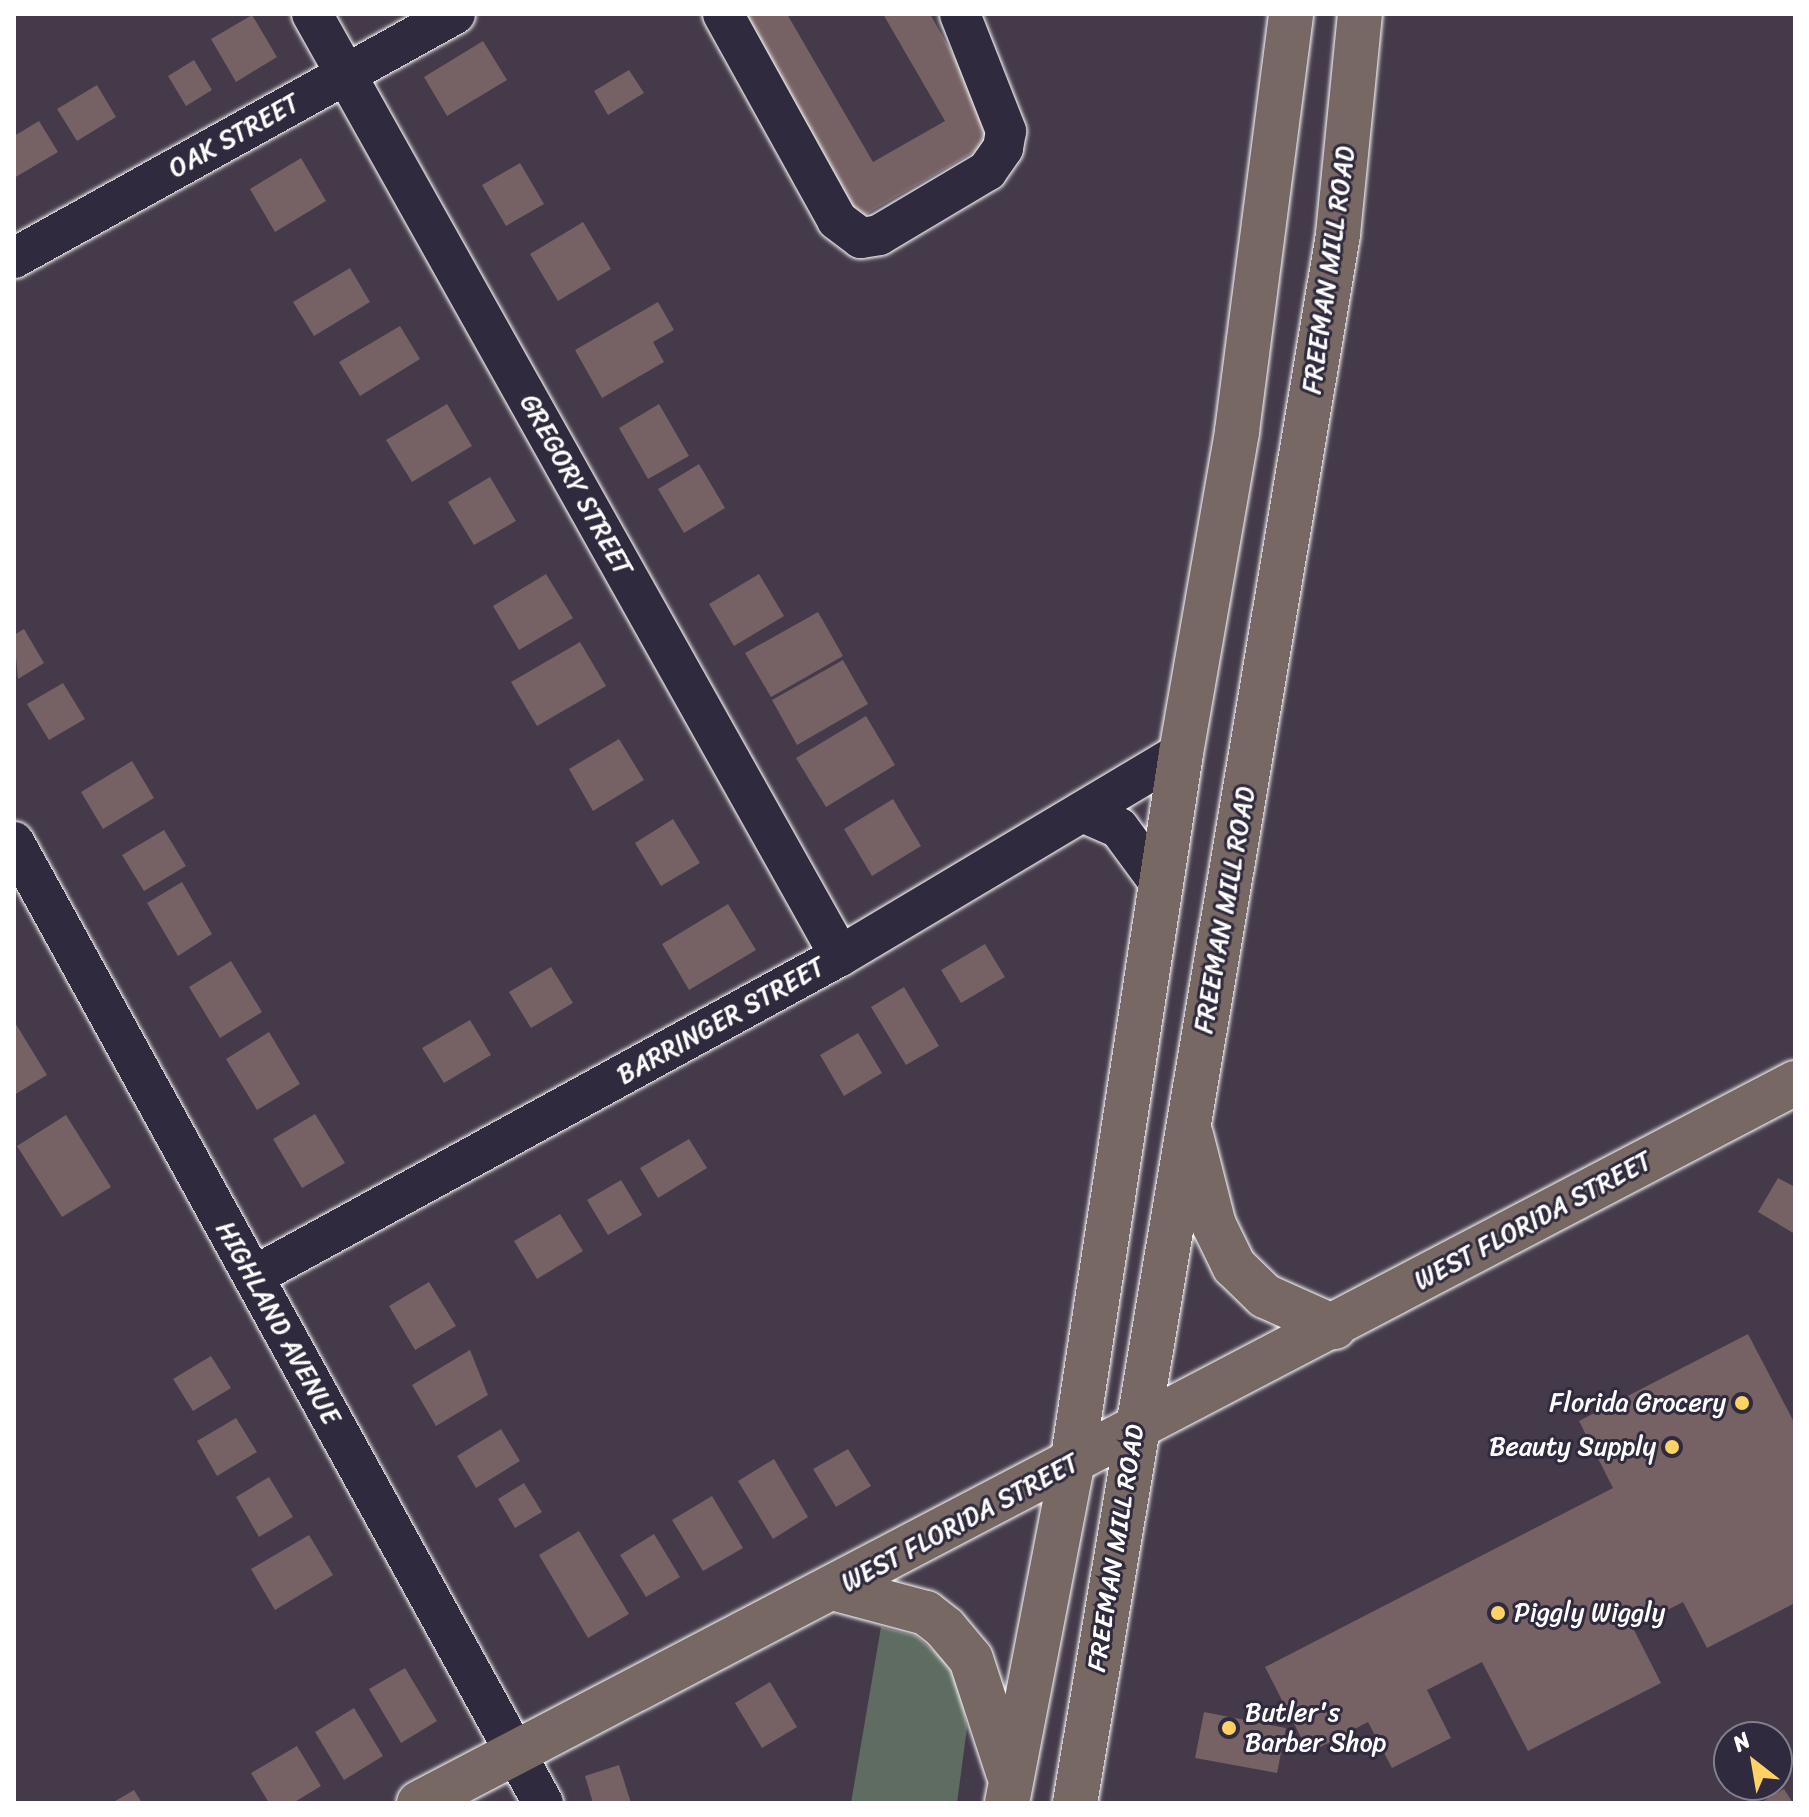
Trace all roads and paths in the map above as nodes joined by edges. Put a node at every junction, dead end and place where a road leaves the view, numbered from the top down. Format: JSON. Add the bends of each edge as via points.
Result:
{"nodes":[{"id":1,"x":312,"y":14,"type":"edge"},
{"id":2,"x":455,"y":14,"type":"edge"},
{"id":3,"x":723,"y":14,"type":"edge"},
{"id":4,"x":960,"y":14,"type":"edge"},
{"id":5,"x":1291,"y":14,"type":"edge"},
{"id":6,"x":1360,"y":14,"type":"edge"},
{"id":7,"x":345,"y":74,"type":"junction"},
{"id":8,"x":14,"y":258,"type":"edge"},
{"id":9,"x":1181,"y":753,"type":"junction"},
{"id":10,"x":1082,"y":812,"type":"junction"},
{"id":11,"x":14,"y":842,"type":"edge"},
{"id":12,"x":1161,"y":885,"type":"junction"},
{"id":13,"x":840,"y":956,"type":"junction"},
{"id":14,"x":1795,"y":1083,"type":"edge"},
{"id":15,"x":1188,"y":1126,"type":"junction"},
{"id":16,"x":254,"y":1276,"type":"junction"},
{"id":17,"x":1334,"y":1327,"type":"junction"},
{"id":18,"x":1135,"y":1431,"type":"junction"},
{"id":19,"x":1072,"y":1464,"type":"junction"},
{"id":20,"x":836,"y":1589,"type":"junction"},
{"id":21,"x":512,"y":1754,"type":"junction"},
{"id":22,"x":1009,"y":1793,"type":"edge"},
{"id":23,"x":419,"y":1803,"type":"edge"},
{"id":24,"x":543,"y":1803,"type":"edge"},
{"id":25,"x":1075,"y":1803,"type":"edge"}],
"edges":[{"from":1,"to":7,"type":"street","name":"GREGORY STREET"},
{"from":2,"to":7,"type":"street","name":"OAK STREET"},
{"from":3,"to":4,"type":"street","via":[[837,220],[861,238],[879,235],[987,171],[1003,148],[1006,131]]},
{"from":5,"to":9,"type":"main road","via":[[1237,431]]},
{"from":6,"to":15,"type":"main road","name":"FREEMAN MILL ROAD","via":[[1338,234]]},
{"from":7,"to":8,"type":"street","name":"OAK STREET"},
{"from":7,"to":13,"type":"street","name":"GREGORY STREET"},
{"from":9,"to":10,"type":"street","name":"BARRINGER STREET"},
{"from":9,"to":12,"type":"main road"},
{"from":10,"to":12,"type":"street","via":[[1119,828]]},
{"from":10,"to":13,"type":"street","name":"BARRINGER STREET"},
{"from":11,"to":16,"type":"street","name":"HIGHLAND AVENUE"},
{"from":12,"to":19,"type":"main road"},
{"from":13,"to":16,"type":"street","name":"BARRINGER STREET"},
{"from":14,"to":17,"type":"main road","name":"WEST FLORIDA STREET"},
{"from":15,"to":17,"type":"main road","via":[[1214,1225],[1234,1266],[1265,1296]]},
{"from":15,"to":18,"type":"main road","name":"FREEMAN MILL ROAD"},
{"from":16,"to":21,"type":"street","name":"HIGHLAND AVENUE"},
{"from":17,"to":18,"type":"main road","name":"WEST FLORIDA STREET"},
{"from":18,"to":19,"type":"main road","name":"WEST FLORIDA STREET"},
{"from":18,"to":25,"type":"main road","name":"FREEMAN MILL ROAD"},
{"from":19,"to":20,"type":"main road","name":"WEST FLORIDA STREET"},
{"from":19,"to":22,"type":"main road"},
{"from":20,"to":21,"type":"main road","name":"WEST FLORIDA STREET"},
{"from":20,"to":22,"type":"main road","via":[[926,1613],[945,1628],[971,1659]]},
{"from":21,"to":23,"type":"main road","name":"WEST FLORIDA STREET"},
{"from":21,"to":24,"type":"street","name":"HIGHLAND AVENUE"}]}
